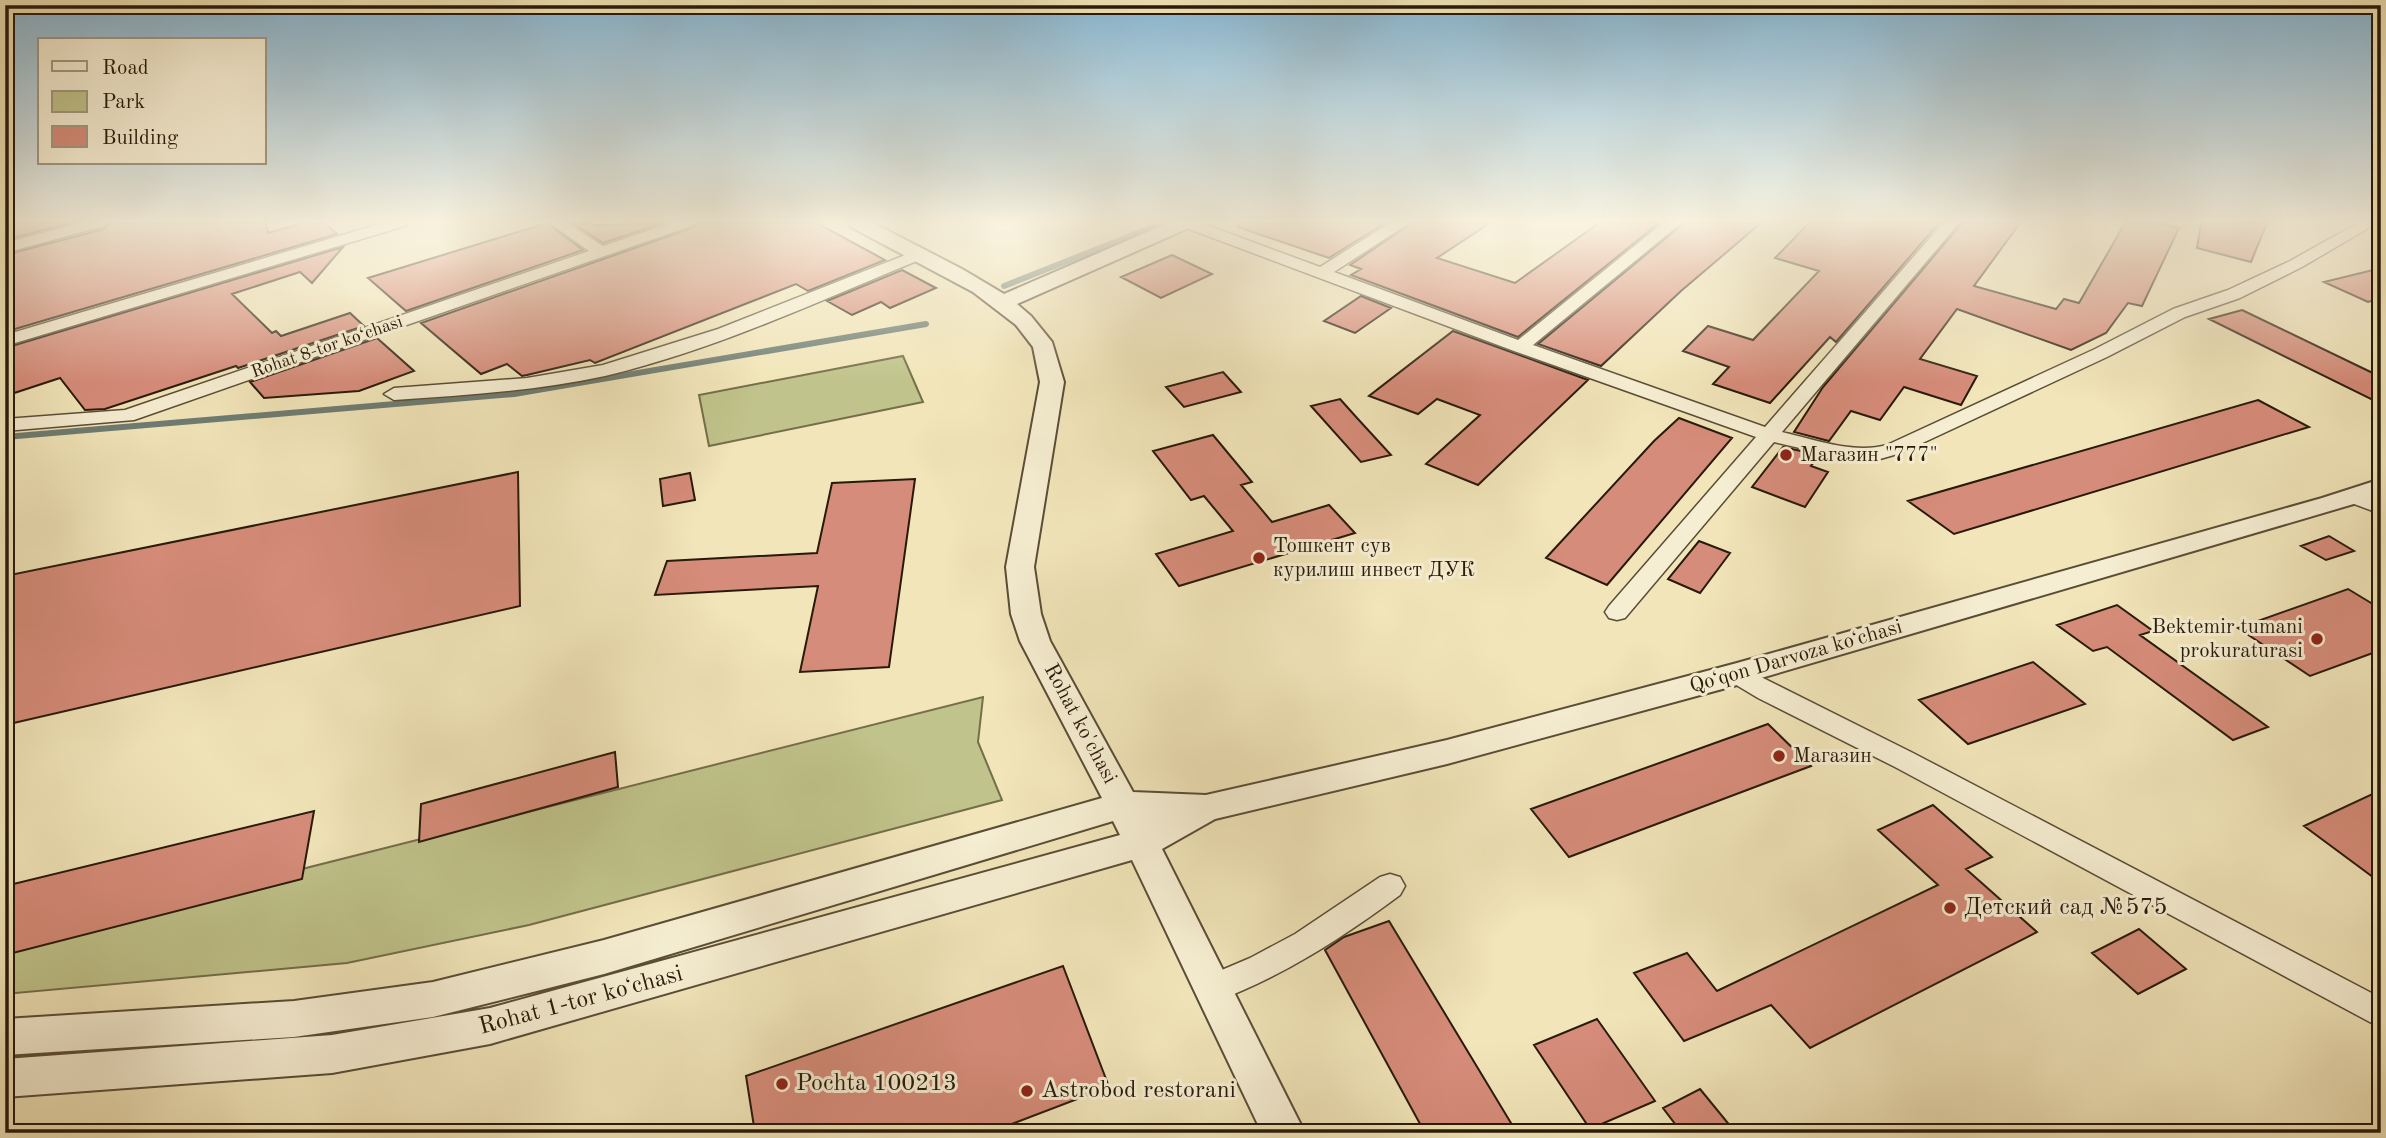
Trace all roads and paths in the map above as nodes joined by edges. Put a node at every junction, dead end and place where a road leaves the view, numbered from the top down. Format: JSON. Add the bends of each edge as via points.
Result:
{"nodes":[{"id":1,"x":222,"y":276,"type":"edge"},
{"id":2,"x":531,"y":276,"type":"edge"},
{"id":3,"x":864,"y":276,"type":"edge"},
{"id":4,"x":956,"y":276,"type":"edge"},
{"id":5,"x":1063,"y":276,"type":"edge"},
{"id":6,"x":1326,"y":276,"type":"edge"},
{"id":7,"x":1607,"y":276,"type":"edge"},
{"id":8,"x":1905,"y":276,"type":"edge"},
{"id":9,"x":2270,"y":276,"type":"edge"},
{"id":10,"x":1003,"y":302,"type":"junction"},
{"id":11,"x":5,"y":341,"type":"edge"},
{"id":12,"x":1520,"y":347,"type":"junction"},
{"id":13,"x":394,"y":394,"type":"dead end"},
{"id":14,"x":5,"y":425,"type":"edge"},
{"id":15,"x":1769,"y":435,"type":"junction"},
{"id":16,"x":2367,"y":491,"type":"edge"},
{"id":17,"x":2381,"y":508,"type":"edge"},
{"id":18,"x":1617,"y":612,"type":"dead end"},
{"id":19,"x":1737,"y":674,"type":"junction"},
{"id":20,"x":1123,"y":804,"type":"junction"},
{"id":21,"x":1206,"y":808,"type":"junction"},
{"id":22,"x":1142,"y":843,"type":"junction"},
{"id":23,"x":1390,"y":886,"type":"dead end"},
{"id":24,"x":1214,"y":988,"type":"junction"},
{"id":25,"x":2381,"y":1014,"type":"edge"},
{"id":26,"x":5,"y":1037,"type":"edge"},
{"id":27,"x":5,"y":1077,"type":"edge"},
{"id":28,"x":1284,"y":1133,"type":"edge"}],
"edges":[{"from":1,"to":11,"type":"street"},
{"from":2,"to":14,"type":"street","name":"Rohat 8-tor ko‘chasi","via":[[127,416]]},
{"from":3,"to":13,"type":"street","via":[[690,344],[605,370],[533,384]]},
{"from":4,"to":10,"type":"street","name":"Rohat ko'chasi"},
{"from":5,"to":10,"type":"street"},
{"from":6,"to":12,"type":"street"},
{"from":7,"to":12,"type":"street"},
{"from":8,"to":15,"type":"street"},
{"from":9,"to":15,"type":"street","via":[[2179,313],[1873,456]]},
{"from":10,"to":20,"type":"street","name":"Rohat ko'chasi","via":[[1040,339],[1052,383],[1020,567],[1026,614],[1035,641]]},
{"from":12,"to":15,"type":"street"},
{"from":15,"to":18,"type":"street"},
{"from":16,"to":17,"type":"street"},
{"from":16,"to":19,"type":"street","name":"Qoʻqon Darvoza koʻchasi"},
{"from":19,"to":21,"type":"street","name":"Qoʻqon Darvoza koʻchasi","via":[[1447,752]]},
{"from":19,"to":25,"type":"street"},
{"from":20,"to":21,"type":"street","name":"Qoʻqon Darvoza koʻchasi"},
{"from":20,"to":22,"type":"street","name":"Rohat ko'chasi"},
{"from":20,"to":26,"type":"street","name":"Rohat 1-tor koʻchasi","via":[[525,980],[323,1016]]},
{"from":21,"to":22,"type":"street","name":"Qoʻqon Darvoza koʻchasi"},
{"from":22,"to":24,"type":"street","name":"Rohat ko'chasi"},
{"from":22,"to":27,"type":"street","name":"Rohat 1-tor koʻchasi","via":[[543,1014],[464,1032],[320,1055]]},
{"from":23,"to":24,"type":"street","via":[[1343,921],[1258,972]]},
{"from":24,"to":28,"type":"street","name":"Rohat ko'chasi"}]}
